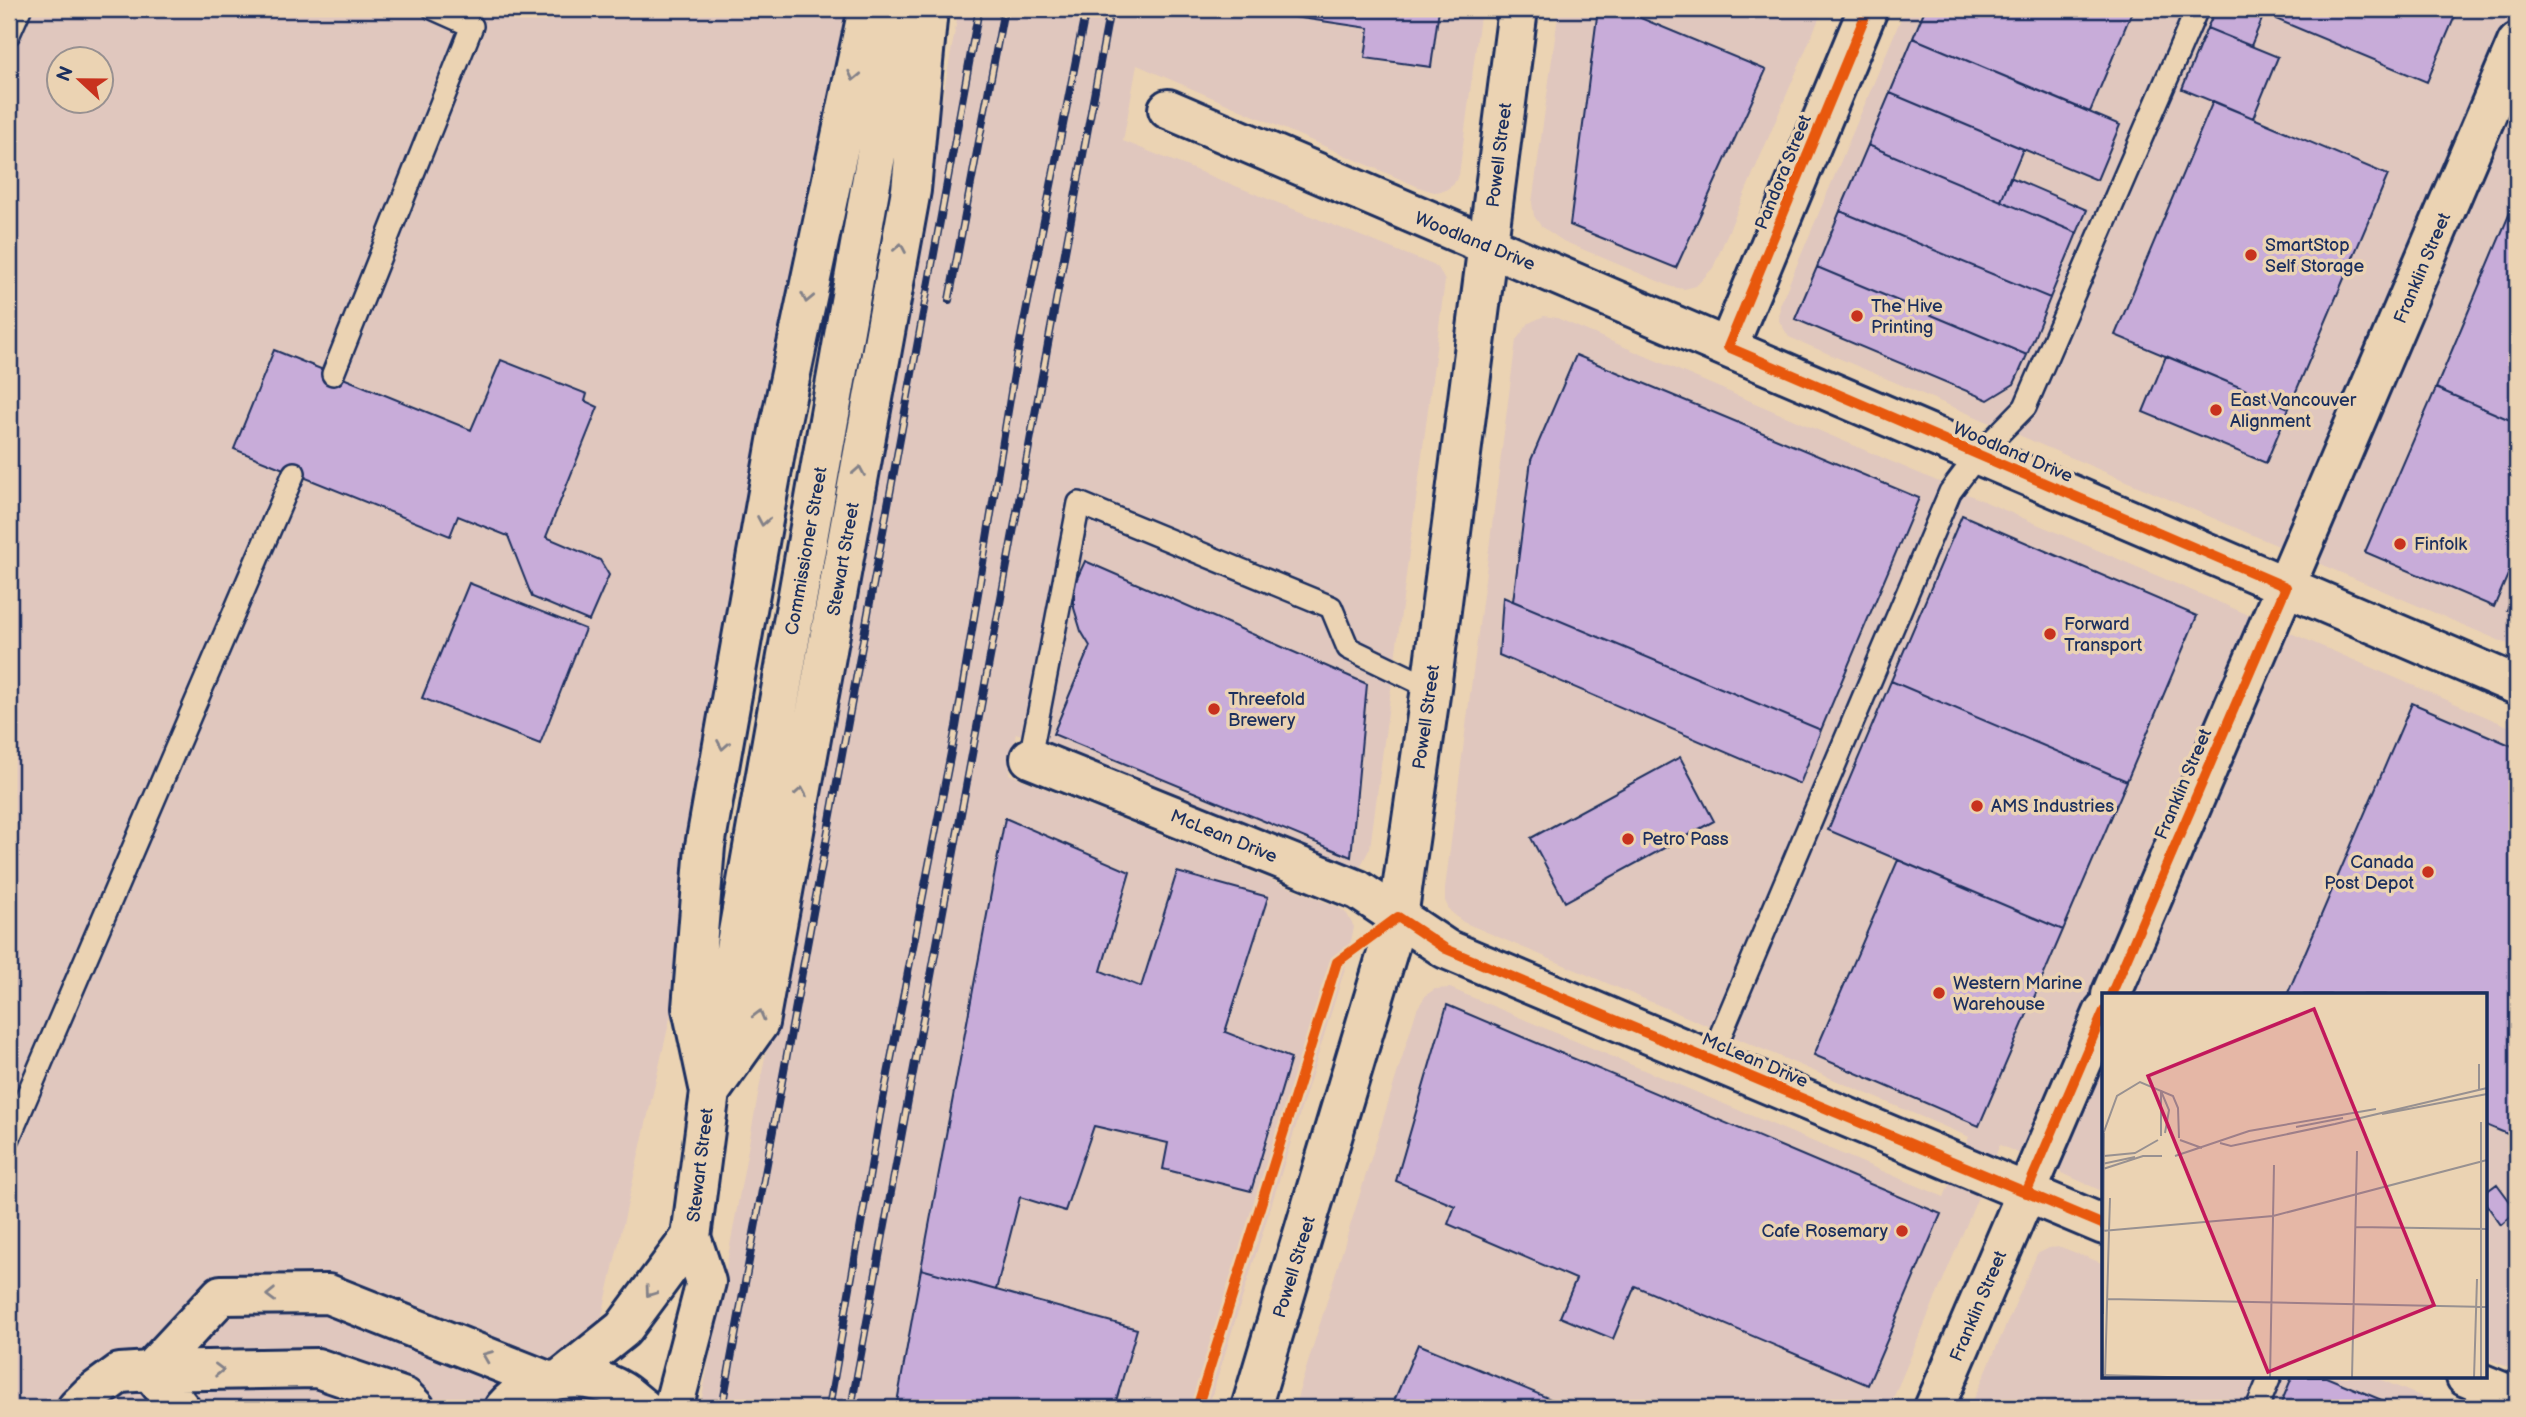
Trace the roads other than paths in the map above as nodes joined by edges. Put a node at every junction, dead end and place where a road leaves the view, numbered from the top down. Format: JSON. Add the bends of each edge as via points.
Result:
{"nodes":[{"id":1,"x":20,"y":9,"type":"edge"},
{"id":2,"x":434,"y":9,"type":"edge"},
{"id":3,"x":868,"y":9,"type":"edge"},
{"id":4,"x":902,"y":9,"type":"edge"},
{"id":5,"x":928,"y":9,"type":"edge"},
{"id":6,"x":1518,"y":9,"type":"edge"},
{"id":7,"x":1868,"y":9,"type":"edge"},
{"id":8,"x":2197,"y":9,"type":"edge"},
{"id":9,"x":9,"y":34,"type":"edge"},
{"id":10,"x":2517,"y":43,"type":"edge"},
{"id":11,"x":1168,"y":109,"type":"dead end"},
{"id":12,"x":1487,"y":246,"type":"junction"},
{"id":13,"x":1728,"y":347,"type":"junction"},
{"id":14,"x":333,"y":374,"type":"dead end"},
{"id":15,"x":1977,"y":456,"type":"junction"},
{"id":16,"x":294,"y":473,"type":"dead end"},
{"id":17,"x":2286,"y":587,"type":"junction"},
{"id":18,"x":2517,"y":685,"type":"edge"},
{"id":19,"x":1431,"y":688,"type":"junction"},
{"id":20,"x":1030,"y":758,"type":"joint"},
{"id":21,"x":1398,"y":917,"type":"junction"},
{"id":22,"x":2112,"y":993,"type":"edge"},
{"id":23,"x":2102,"y":1016,"type":"edge"},
{"id":24,"x":1710,"y":1060,"type":"junction"},
{"id":25,"x":710,"y":1092,"type":"junction"},
{"id":26,"x":9,"y":1138,"type":"edge"},
{"id":27,"x":2026,"y":1193,"type":"junction"},
{"id":28,"x":2102,"y":1224,"type":"edge"},
{"id":29,"x":691,"y":1237,"type":"junction"},
{"id":30,"x":150,"y":1371,"type":"junction"},
{"id":31,"x":2270,"y":1378,"type":"edge"},
{"id":32,"x":2468,"y":1378,"type":"edge"},
{"id":33,"x":556,"y":1380,"type":"junction"},
{"id":34,"x":2517,"y":1398,"type":"edge"},
{"id":35,"x":77,"y":1408,"type":"edge"},
{"id":36,"x":180,"y":1408,"type":"edge"},
{"id":37,"x":415,"y":1408,"type":"edge"},
{"id":38,"x":504,"y":1408,"type":"edge"},
{"id":39,"x":643,"y":1408,"type":"edge"},
{"id":40,"x":673,"y":1408,"type":"edge"},
{"id":41,"x":1251,"y":1408,"type":"edge"},
{"id":42,"x":1934,"y":1408,"type":"edge"},
{"id":43,"x":2256,"y":1408,"type":"edge"}],
"edges":[{"from":1,"to":9,"type":"lane"},
{"from":2,"to":14,"type":"lane","via":[[472,26]]},
{"from":3,"to":25,"type":"street","name":"Stewart Street","one_way":true,"via":[[779,430],[705,846],[692,1008]]},
{"from":4,"to":25,"type":"street","name":"Commissioner Street"},
{"from":25,"to":5,"type":"street","name":"Stewart Street","one_way":true,"via":[[759,1023],[911,190]]},
{"from":6,"to":12,"type":"street","name":"Powell Street"},
{"from":7,"to":13,"type":"street","name":"Pandora Street"},
{"from":8,"to":15,"type":"lane","via":[[2025,407]]},
{"from":10,"to":17,"type":"street","name":"Franklin Street"},
{"from":11,"to":12,"type":"street","name":"Woodland Drive"},
{"from":12,"to":13,"type":"street","name":"Woodland Drive"},
{"from":12,"to":19,"type":"street","name":"Powell Street"},
{"from":13,"to":15,"type":"street","name":"Woodland Drive"},
{"from":15,"to":17,"type":"street","name":"Woodland Drive"},
{"from":15,"to":24,"type":"lane","via":[[1951,492]]},
{"from":16,"to":26,"type":"lane"},
{"from":17,"to":18,"type":"street","name":"Woodland Drive"},
{"from":17,"to":22,"type":"street","name":"Franklin Street"},
{"from":19,"to":20,"type":"lane","via":[[1348,648],[1331,607],[1079,503]]},
{"from":19,"to":21,"type":"street","name":"Powell Street"},
{"from":20,"to":21,"type":"street","name":"McLean Drive","via":[[1358,890]]},
{"from":21,"to":24,"type":"street","name":"McLean Drive","via":[[1446,949]]},
{"from":21,"to":41,"type":"street","name":"Powell Street"},
{"from":23,"to":27,"type":"street","name":"Franklin Street"},
{"from":24,"to":27,"type":"street","name":"McLean Drive"},
{"from":25,"to":29,"type":"street","name":"Stewart Street"},
{"from":27,"to":28,"type":"street","name":"McLean Drive"},
{"from":27,"to":42,"type":"street","name":"Franklin Street"},
{"from":29,"to":33,"type":"street","one_way":true,"via":[[623,1329]]},
{"from":29,"to":40,"type":"street","via":[[706,1282]]},
{"from":33,"to":30,"type":"street","one_way":true,"via":[[328,1294],[221,1295]]},
{"from":30,"to":35,"type":"street","via":[[120,1373]]},
{"from":30,"to":36,"type":"street"},
{"from":30,"to":37,"type":"street","one_way":true,"via":[[317,1368],[405,1398]]},
{"from":31,"to":43,"type":"lane"},
{"from":32,"to":34,"type":"street"},
{"from":33,"to":38,"type":"street","via":[[532,1387]]},
{"from":33,"to":39,"type":"street","via":[[592,1380],[611,1386]]}]}
